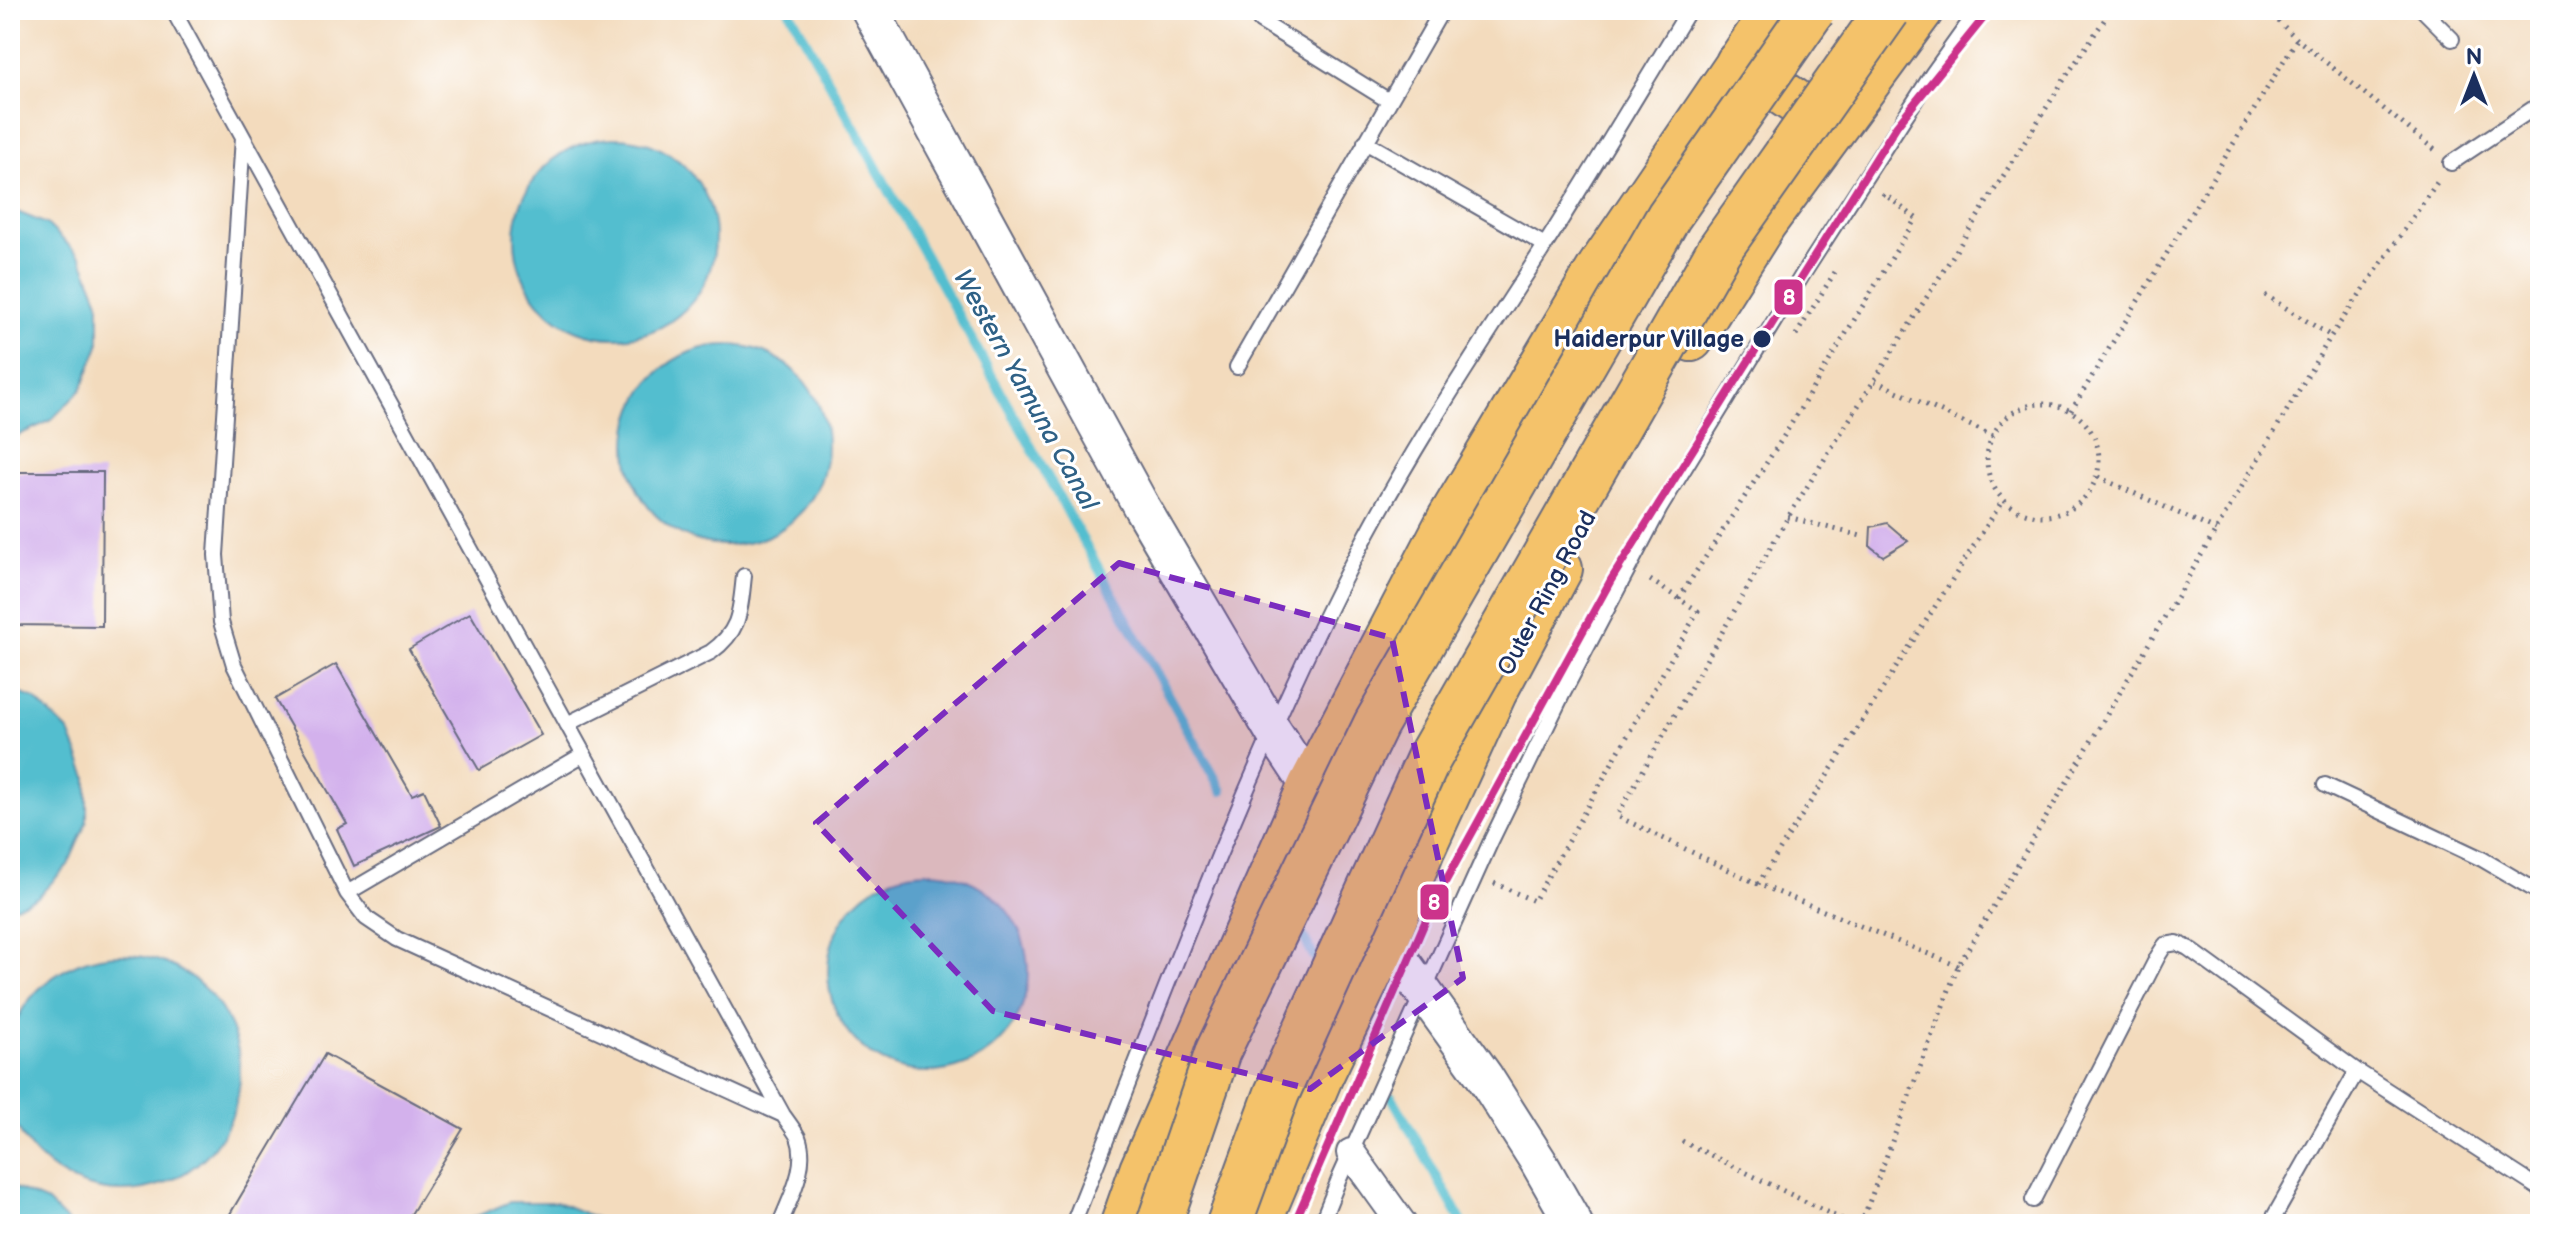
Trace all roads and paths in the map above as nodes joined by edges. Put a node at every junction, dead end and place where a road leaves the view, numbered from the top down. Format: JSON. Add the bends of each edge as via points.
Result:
{"nodes":[{"id":1,"x":173,"y":10,"type":"edge"},
{"id":2,"x":870,"y":10,"type":"edge"},
{"id":3,"x":1442,"y":10,"type":"edge"},
{"id":4,"x":1689,"y":10,"type":"edge"},
{"id":5,"x":1775,"y":10,"type":"edge"},
{"id":6,"x":1813,"y":10,"type":"edge"},
{"id":7,"x":1888,"y":10,"type":"edge"},
{"id":8,"x":1921,"y":10,"type":"edge"},
{"id":9,"x":1978,"y":10,"type":"edge"},
{"id":10,"x":2111,"y":10,"type":"edge"},
{"id":11,"x":2267,"y":10,"type":"edge"},
{"id":12,"x":2423,"y":10,"type":"edge"},
{"id":13,"x":1260,"y":21,"type":"dead end"},
{"id":14,"x":2297,"y":39,"type":"junction"},
{"id":15,"x":2452,"y":39,"type":"dead end"},
{"id":16,"x":1738,"y":63,"type":"junction"},
{"id":17,"x":1389,"y":101,"type":"junction"},
{"id":18,"x":2540,"y":104,"type":"edge"},
{"id":19,"x":1834,"y":128,"type":"junction"},
{"id":20,"x":243,"y":136,"type":"junction"},
{"id":21,"x":1365,"y":142,"type":"junction"},
{"id":22,"x":2451,"y":163,"type":"junction"},
{"id":23,"x":1876,"y":207,"type":"dead end"},
{"id":24,"x":1545,"y":245,"type":"junction"},
{"id":25,"x":1836,"y":272,"type":"dead end"},
{"id":26,"x":2265,"y":295,"type":"dead end"},
{"id":27,"x":2331,"y":336,"type":"junction"},
{"id":28,"x":1795,"y":337,"type":"dead end"},
{"id":29,"x":1237,"y":367,"type":"dead end"},
{"id":30,"x":1875,"y":381,"type":"junction"},
{"id":31,"x":2071,"y":411,"type":"junction"},
{"id":32,"x":1993,"y":436,"type":"junction"},
{"id":33,"x":2098,"y":477,"type":"junction"},
{"id":34,"x":2003,"y":500,"type":"junction"},
{"id":35,"x":1788,"y":517,"type":"junction"},
{"id":36,"x":2216,"y":530,"type":"junction"},
{"id":37,"x":1861,"y":536,"type":"dead end"},
{"id":38,"x":1643,"y":575,"type":"dead end"},
{"id":39,"x":744,"y":576,"type":"dead end"},
{"id":40,"x":1679,"y":598,"type":"junction"},
{"id":41,"x":567,"y":724,"type":"junction"},
{"id":42,"x":1273,"y":731,"type":"junction"},
{"id":43,"x":584,"y":754,"type":"junction"},
{"id":44,"x":2325,"y":785,"type":"dead end"},
{"id":45,"x":1310,"y":787,"type":"junction"},
{"id":46,"x":1476,"y":874,"type":"junction"},
{"id":47,"x":1758,"y":884,"type":"junction"},
{"id":48,"x":347,"y":893,"type":"junction"},
{"id":49,"x":2540,"y":893,"type":"edge"},
{"id":50,"x":1386,"y":940,"type":"junction"},
{"id":51,"x":1958,"y":966,"type":"junction"},
{"id":52,"x":1424,"y":995,"type":"junction"},
{"id":53,"x":2357,"y":1071,"type":"junction"},
{"id":54,"x":783,"y":1115,"type":"junction"},
{"id":55,"x":1682,"y":1141,"type":"dead end"},
{"id":56,"x":1351,"y":1153,"type":"junction"},
{"id":57,"x":2540,"y":1189,"type":"edge"},
{"id":58,"x":2033,"y":1200,"type":"dead end"},
{"id":59,"x":780,"y":1224,"type":"edge"},
{"id":60,"x":1073,"y":1224,"type":"edge"},
{"id":61,"x":1123,"y":1224,"type":"edge"},
{"id":62,"x":1159,"y":1224,"type":"edge"},
{"id":63,"x":1229,"y":1224,"type":"edge"},
{"id":64,"x":1258,"y":1224,"type":"edge"},
{"id":65,"x":1321,"y":1224,"type":"edge"},
{"id":66,"x":1402,"y":1224,"type":"edge"},
{"id":67,"x":1574,"y":1224,"type":"edge"},
{"id":68,"x":1851,"y":1224,"type":"edge"},
{"id":69,"x":1861,"y":1224,"type":"edge"},
{"id":70,"x":2270,"y":1224,"type":"edge"}],
"edges":[{"from":1,"to":20,"type":"lane"},
{"from":2,"to":42,"type":"street","via":[[1142,508]]},
{"from":3,"to":17,"type":"lane"},
{"from":4,"to":24,"type":"lane"},
{"from":5,"to":16,"type":"main road"},
{"from":6,"to":62,"type":"main road","bridge":true,"via":[[1669,216],[1376,724],[1218,1051]]},
{"from":7,"to":63,"type":"main road","name":"Outer Ring Road","bridge":true,"via":[[1719,250],[1429,758],[1277,1093]]},
{"from":8,"to":19,"type":"main road","name":"Outer Ring Road"},
{"from":9,"to":46,"type":"lane","via":[[1803,274],[1660,508]]},
{"from":10,"to":30,"type":"path"},
{"from":11,"to":14,"type":"path"},
{"from":12,"to":15,"type":"lane"},
{"from":13,"to":17,"type":"lane"},
{"from":14,"to":22,"type":"path"},
{"from":14,"to":31,"type":"path"},
{"from":16,"to":19,"type":"main road"},
{"from":16,"to":45,"type":"main road","via":[[1600,267],[1457,507]]},
{"from":17,"to":21,"type":"lane"},
{"from":18,"to":22,"type":"lane"},
{"from":19,"to":50,"type":"main road","name":"Outer Ring Road","via":[[1764,223],[1642,415],[1494,693]]},
{"from":20,"to":41,"type":"lane"},
{"from":20,"to":48,"type":"lane","via":[[216,555],[221,622],[234,665]]},
{"from":21,"to":24,"type":"lane"},
{"from":21,"to":29,"type":"lane"},
{"from":22,"to":27,"type":"path"},
{"from":23,"to":40,"type":"path","via":[[1884,194],[1916,218]]},
{"from":24,"to":42,"type":"lane","via":[[1439,410],[1351,566]]},
{"from":25,"to":28,"type":"path"},
{"from":26,"to":27,"type":"path"},
{"from":27,"to":36,"type":"path"},
{"from":30,"to":32,"type":"path"},
{"from":30,"to":35,"type":"path"},
{"from":31,"to":32,"type":"path","via":[[2053,405],[2018,410]]},
{"from":31,"to":33,"type":"path","via":[[2096,439]]},
{"from":32,"to":34,"type":"path","via":[[1987,469]]},
{"from":33,"to":34,"type":"path","via":[[2075,507],[2057,515],[2019,511]]},
{"from":33,"to":36,"type":"path"},
{"from":34,"to":47,"type":"path"},
{"from":35,"to":37,"type":"path"},
{"from":35,"to":47,"type":"path","via":[[1617,816]]},
{"from":36,"to":51,"type":"path"},
{"from":38,"to":40,"type":"path"},
{"from":39,"to":41,"type":"lane","via":[[741,608],[726,641]]},
{"from":40,"to":46,"type":"path","via":[[1698,611],[1534,901]]},
{"from":41,"to":43,"type":"lane"},
{"from":42,"to":45,"type":"street"},
{"from":42,"to":60,"type":"lane"},
{"from":43,"to":48,"type":"lane"},
{"from":43,"to":54,"type":"lane"},
{"from":44,"to":49,"type":"lane","via":[[2482,859]]},
{"from":45,"to":61,"type":"main road"},
{"from":46,"to":52,"type":"lane"},
{"from":47,"to":51,"type":"path"},
{"from":48,"to":54,"type":"lane","via":[[366,918],[397,939]]},
{"from":50,"to":52,"type":"street"},
{"from":50,"to":64,"type":"main road","name":"Outer Ring Road"},
{"from":51,"to":69,"type":"path"},
{"from":52,"to":56,"type":"lane"},
{"from":52,"to":67,"type":"street","via":[[1484,1076]]},
{"from":53,"to":57,"type":"lane"},
{"from":53,"to":58,"type":"lane","via":[[2188,948],[2165,945]]},
{"from":53,"to":70,"type":"lane"},
{"from":54,"to":59,"type":"lane","via":[[798,1138],[802,1160]]},
{"from":55,"to":68,"type":"path"},
{"from":56,"to":65,"type":"lane"},
{"from":56,"to":66,"type":"street"}]}
